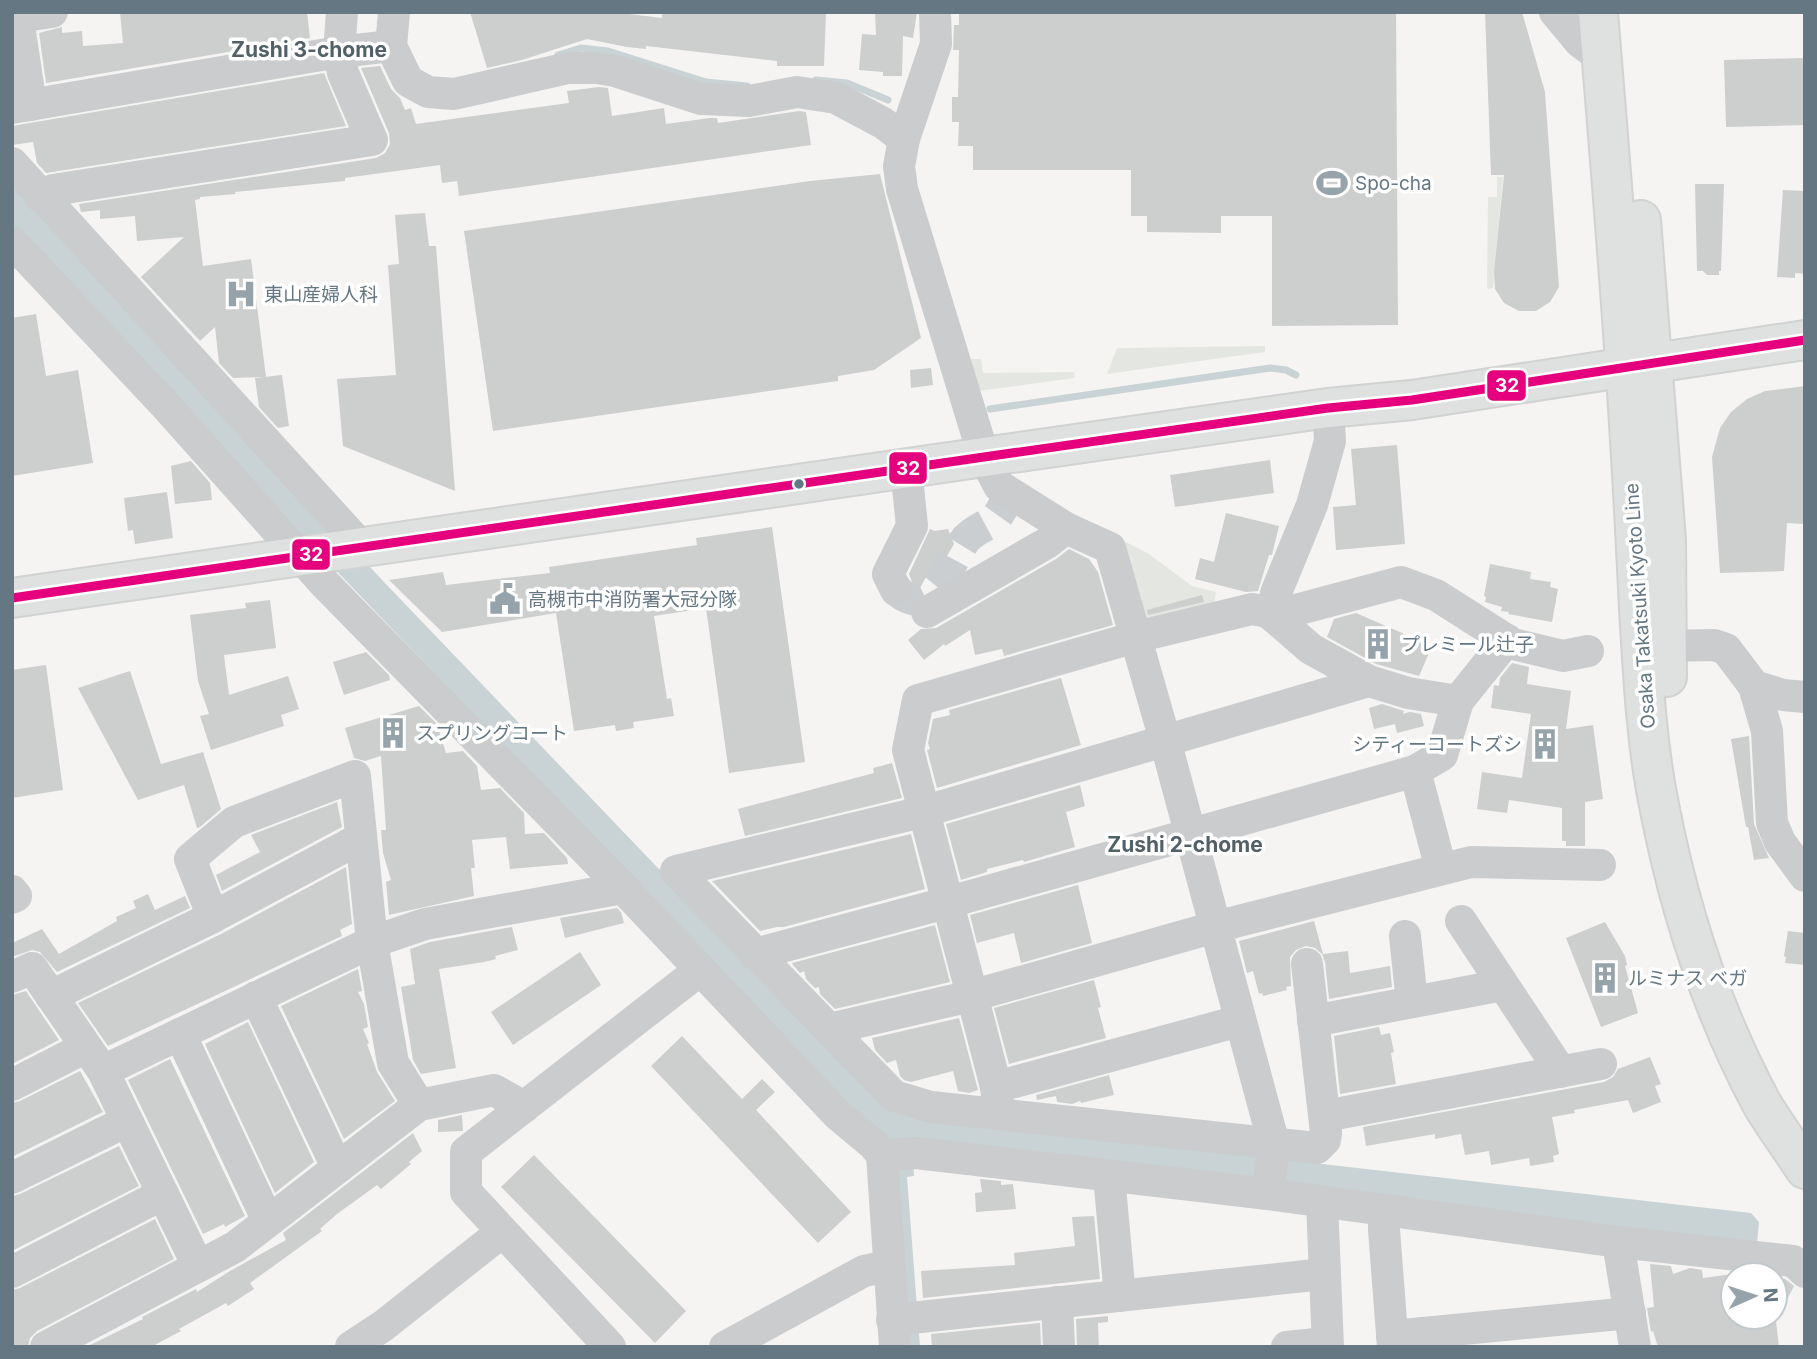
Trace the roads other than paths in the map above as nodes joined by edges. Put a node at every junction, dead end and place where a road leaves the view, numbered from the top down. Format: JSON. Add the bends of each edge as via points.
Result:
{"nodes":[{"id":1,"x":52,"y":12,"type":"edge"},
{"id":2,"x":342,"y":12,"type":"edge"},
{"id":3,"x":394,"y":12,"type":"edge"},
{"id":4,"x":936,"y":12,"type":"edge"},
{"id":5,"x":1555,"y":12,"type":"edge"},
{"id":6,"x":1598,"y":12,"type":"edge"},
{"id":7,"x":1623,"y":12,"type":"edge"},
{"id":8,"x":18,"y":15,"type":"edge"},
{"id":9,"x":391,"y":46,"type":"junction"},
{"id":10,"x":339,"y":52,"type":"junction"},
{"id":11,"x":1602,"y":58,"type":"junction"},
{"id":12,"x":22,"y":106,"type":"edge"},
{"id":13,"x":904,"y":139,"type":"junction"},
{"id":14,"x":12,"y":163,"type":"edge"},
{"id":15,"x":41,"y":197,"type":"junction"},
{"id":16,"x":12,"y":242,"type":"edge"},
{"id":17,"x":1805,"y":340,"type":"edge"},
{"id":18,"x":1640,"y":365,"type":"junction"},
{"id":19,"x":1328,"y":408,"type":"junction"},
{"id":20,"x":984,"y":457,"type":"junction"},
{"id":21,"x":906,"y":468,"type":"junction"},
{"id":22,"x":1066,"y":528,"type":"junction"},
{"id":23,"x":362,"y":547,"type":"junction"},
{"id":24,"x":300,"y":555,"type":"junction"},
{"id":25,"x":896,"y":590,"type":"dead end"},
{"id":26,"x":12,"y":598,"type":"edge"},
{"id":27,"x":927,"y":612,"type":"dead end"},
{"id":28,"x":1273,"y":616,"type":"junction"},
{"id":29,"x":1136,"y":637,"type":"junction"},
{"id":30,"x":1507,"y":640,"type":"junction"},
{"id":31,"x":1667,"y":646,"type":"junction"},
{"id":32,"x":1588,"y":651,"type":"dead end"},
{"id":33,"x":1368,"y":681,"type":"junction"},
{"id":34,"x":1754,"y":686,"type":"junction"},
{"id":35,"x":1805,"y":697,"type":"edge"},
{"id":36,"x":1458,"y":701,"type":"junction"},
{"id":37,"x":1165,"y":740,"type":"junction"},
{"id":38,"x":1415,"y":771,"type":"junction"},
{"id":39,"x":922,"y":811,"type":"junction"},
{"id":40,"x":1191,"y":834,"type":"junction"},
{"id":41,"x":361,"y":838,"type":"junction"},
{"id":42,"x":1600,"y":865,"type":"dead end"},
{"id":43,"x":1441,"y":869,"type":"junction"},
{"id":44,"x":1805,"y":876,"type":"edge"},
{"id":45,"x":623,"y":888,"type":"junction"},
{"id":46,"x":12,"y":891,"type":"edge"},
{"id":47,"x":12,"y":898,"type":"edge"},
{"id":48,"x":946,"y":904,"type":"junction"},
{"id":49,"x":213,"y":917,"type":"junction"},
{"id":50,"x":1461,"y":921,"type":"dead end"},
{"id":51,"x":1215,"y":928,"type":"junction"},
{"id":52,"x":1405,"y":936,"type":"dead end"},
{"id":53,"x":372,"y":942,"type":"junction"},
{"id":54,"x":755,"y":954,"type":"junction"},
{"id":55,"x":1307,"y":964,"type":"dead end"},
{"id":56,"x":700,"y":970,"type":"junction"},
{"id":57,"x":12,"y":976,"type":"edge"},
{"id":58,"x":1503,"y":985,"type":"junction"},
{"id":59,"x":51,"y":996,"type":"junction"},
{"id":60,"x":971,"y":996,"type":"junction"},
{"id":61,"x":256,"y":998,"type":"junction"},
{"id":62,"x":1412,"y":1002,"type":"junction"},
{"id":63,"x":1239,"y":1021,"type":"junction"},
{"id":64,"x":1313,"y":1021,"type":"junction"},
{"id":65,"x":829,"y":1029,"type":"junction"},
{"id":66,"x":180,"y":1034,"type":"junction"},
{"id":67,"x":94,"y":1059,"type":"junction"},
{"id":68,"x":1601,"y":1064,"type":"dead end"},
{"id":69,"x":1561,"y":1072,"type":"junction"},
{"id":70,"x":12,"y":1085,"type":"edge"},
{"id":71,"x":998,"y":1100,"type":"junction"},
{"id":72,"x":419,"y":1105,"type":"junction"},
{"id":73,"x":524,"y":1107,"type":"junction"},
{"id":74,"x":1325,"y":1116,"type":"junction"},
{"id":75,"x":127,"y":1121,"type":"junction"},
{"id":76,"x":1805,"y":1134,"type":"edge"},
{"id":77,"x":1273,"y":1149,"type":"junction"},
{"id":78,"x":897,"y":1154,"type":"junction"},
{"id":79,"x":337,"y":1167,"type":"junction"},
{"id":80,"x":1805,"y":1169,"type":"edge"},
{"id":81,"x":1109,"y":1176,"type":"junction"},
{"id":82,"x":12,"y":1178,"type":"edge"},
{"id":83,"x":1268,"y":1191,"type":"junction"},
{"id":84,"x":163,"y":1194,"type":"junction"},
{"id":85,"x":1322,"y":1202,"type":"junction"},
{"id":86,"x":1384,"y":1210,"type":"junction"},
{"id":87,"x":268,"y":1221,"type":"junction"},
{"id":88,"x":502,"y":1232,"type":"junction"},
{"id":89,"x":1618,"y":1241,"type":"junction"},
{"id":90,"x":198,"y":1266,"type":"junction"},
{"id":91,"x":888,"y":1266,"type":"junction"},
{"id":92,"x":12,"y":1272,"type":"edge"},
{"id":93,"x":1805,"y":1272,"type":"edge"},
{"id":94,"x":1324,"y":1274,"type":"junction"},
{"id":95,"x":1120,"y":1296,"type":"junction"},
{"id":96,"x":1057,"y":1302,"type":"junction"},
{"id":97,"x":1630,"y":1312,"type":"junction"},
{"id":98,"x":903,"y":1325,"type":"edge"},
{"id":99,"x":1393,"y":1341,"type":"edge"},
{"id":100,"x":1327,"y":1345,"type":"edge"},
{"id":101,"x":46,"y":1347,"type":"edge"},
{"id":102,"x":351,"y":1347,"type":"edge"},
{"id":103,"x":610,"y":1347,"type":"edge"},
{"id":104,"x":725,"y":1347,"type":"edge"},
{"id":105,"x":1059,"y":1347,"type":"edge"},
{"id":106,"x":1287,"y":1347,"type":"edge"},
{"id":107,"x":1635,"y":1347,"type":"edge"}],
"edges":[{"from":1,"to":8,"type":"street"},
{"from":2,"to":10,"type":"street"},
{"from":3,"to":9,"type":"street"},
{"from":4,"to":13,"type":"street","via":[[936,44]]},
{"from":5,"to":11,"type":"street","via":[[1580,42]]},
{"from":6,"to":11,"type":"main road","name":"Osaka Takatsuki Kyoto Line"},
{"from":7,"to":18,"type":"main road","name":"Osaka Takatsuki Kyoto Line"},
{"from":8,"to":12,"type":"street"},
{"from":9,"to":10,"type":"street"},
{"from":9,"to":13,"type":"street","via":[[408,81],[428,93],[454,94],[568,68],[597,68],[701,99],[749,102],[797,92],[836,98]]},
{"from":10,"to":12,"type":"street"},
{"from":10,"to":15,"type":"street","via":[[343,73],[372,140],[53,190]]},
{"from":11,"to":18,"type":"main road","name":"Osaka Takatsuki Kyoto Line"},
{"from":13,"to":20,"type":"street","via":[[899,166],[902,189]]},
{"from":14,"to":15,"type":"street"},
{"from":15,"to":23,"type":"street"},
{"from":16,"to":24,"type":"street"},
{"from":17,"to":18,"type":"main road"},
{"from":18,"to":19,"type":"main road","via":[[1412,400]]},
{"from":18,"to":31,"type":"main road","name":"Osaka Takatsuki Kyoto Line","via":[[1666,540]]},
{"from":18,"to":80,"type":"main road","name":"Osaka Takatsuki Kyoto Line","via":[[1647,726],[1658,804],[1699,960],[1739,1059]]},
{"from":19,"to":20,"type":"main road"},
{"from":19,"to":28,"type":"street","via":[[1329,441],[1312,505],[1276,593]]},
{"from":20,"to":21,"type":"main road"},
{"from":20,"to":22,"type":"street","via":[[999,486]]},
{"from":21,"to":23,"type":"main road"},
{"from":21,"to":25,"type":"street","via":[[912,526],[888,575]]},
{"from":22,"to":27,"type":"street"},
{"from":22,"to":29,"type":"street","via":[[1110,548]]},
{"from":23,"to":24,"type":"main road"},
{"from":24,"to":26,"type":"main road"},
{"from":24,"to":45,"type":"street"},
{"from":28,"to":29,"type":"street","via":[[1252,609]]},
{"from":28,"to":30,"type":"street","via":[[1401,582],[1436,595]]},
{"from":28,"to":33,"type":"street","via":[[1311,649]]},
{"from":29,"to":37,"type":"street"},
{"from":29,"to":39,"type":"street","via":[[918,700],[908,750]]},
{"from":30,"to":32,"type":"street","via":[[1563,656]]},
{"from":30,"to":36,"type":"street"},
{"from":31,"to":34,"type":"street","via":[[1726,649]]},
{"from":31,"to":76,"type":"main road","name":"Osaka Takatsuki Kyoto Line","via":[[1678,785],[1704,900],[1752,1031]]},
{"from":33,"to":36,"type":"street"},
{"from":33,"to":37,"type":"street"},
{"from":34,"to":35,"type":"street"},
{"from":34,"to":44,"type":"street","via":[[1767,731],[1772,823]]},
{"from":36,"to":38,"type":"street","via":[[1442,755]]},
{"from":37,"to":39,"type":"street"},
{"from":37,"to":40,"type":"street"},
{"from":38,"to":40,"type":"street"},
{"from":38,"to":43,"type":"street"},
{"from":39,"to":48,"type":"street"},
{"from":39,"to":54,"type":"street","via":[[676,871]]},
{"from":40,"to":48,"type":"street"},
{"from":40,"to":51,"type":"street"},
{"from":41,"to":49,"type":"street"},
{"from":41,"to":49,"type":"street","via":[[355,776],[234,822],[190,859]]},
{"from":41,"to":53,"type":"street"},
{"from":42,"to":43,"type":"street","via":[[1471,862]]},
{"from":43,"to":51,"type":"street"},
{"from":45,"to":53,"type":"street","via":[[425,924]]},
{"from":45,"to":56,"type":"street"},
{"from":46,"to":47,"type":"street","via":[[16,896]]},
{"from":48,"to":54,"type":"street"},
{"from":48,"to":60,"type":"street"},
{"from":49,"to":59,"type":"street"},
{"from":50,"to":58,"type":"street"},
{"from":51,"to":60,"type":"street"},
{"from":51,"to":63,"type":"street"},
{"from":52,"to":62,"type":"street"},
{"from":53,"to":61,"type":"street"},
{"from":53,"to":72,"type":"street","via":[[393,1062]]},
{"from":54,"to":65,"type":"street"},
{"from":55,"to":64,"type":"street"},
{"from":56,"to":73,"type":"street"},
{"from":56,"to":78,"type":"street","via":[[838,1115],[874,1145]]},
{"from":57,"to":59,"type":"street","via":[[32,968]]},
{"from":58,"to":62,"type":"street"},
{"from":58,"to":69,"type":"street"},
{"from":59,"to":67,"type":"street"},
{"from":60,"to":65,"type":"street"},
{"from":60,"to":71,"type":"street"},
{"from":61,"to":66,"type":"street"},
{"from":61,"to":79,"type":"street"},
{"from":62,"to":64,"type":"street"},
{"from":63,"to":71,"type":"street"},
{"from":63,"to":77,"type":"street"},
{"from":64,"to":74,"type":"street"},
{"from":65,"to":71,"type":"street","via":[[894,1096],[931,1107]]},
{"from":66,"to":67,"type":"street"},
{"from":66,"to":87,"type":"street"},
{"from":67,"to":70,"type":"street"},
{"from":67,"to":75,"type":"street"},
{"from":68,"to":69,"type":"street"},
{"from":69,"to":74,"type":"street"},
{"from":71,"to":77,"type":"street"},
{"from":72,"to":73,"type":"street","via":[[494,1090]]},
{"from":72,"to":79,"type":"street"},
{"from":73,"to":88,"type":"street","via":[[466,1153],[466,1192]]},
{"from":74,"to":77,"type":"street","via":[[1321,1145]]},
{"from":75,"to":82,"type":"street"},
{"from":75,"to":84,"type":"street"},
{"from":77,"to":83,"type":"street"},
{"from":78,"to":81,"type":"street"},
{"from":78,"to":91,"type":"street"},
{"from":79,"to":87,"type":"street"},
{"from":81,"to":83,"type":"street"},
{"from":81,"to":95,"type":"street"},
{"from":83,"to":85,"type":"street"},
{"from":84,"to":90,"type":"street"},
{"from":84,"to":92,"type":"street"},
{"from":85,"to":86,"type":"street"},
{"from":85,"to":94,"type":"street"},
{"from":86,"to":89,"type":"street"},
{"from":86,"to":99,"type":"street"},
{"from":87,"to":90,"type":"street","via":[[235,1247]]},
{"from":88,"to":102,"type":"street"},
{"from":88,"to":103,"type":"street"},
{"from":89,"to":93,"type":"street","via":[[1793,1261]]},
{"from":89,"to":97,"type":"street"},
{"from":90,"to":101,"type":"street"},
{"from":91,"to":98,"type":"street"},
{"from":91,"to":104,"type":"street","via":[[864,1271]]},
{"from":94,"to":95,"type":"street"},
{"from":94,"to":100,"type":"street"},
{"from":95,"to":96,"type":"street"},
{"from":96,"to":98,"type":"street"},
{"from":96,"to":105,"type":"street"},
{"from":97,"to":99,"type":"street"},
{"from":97,"to":107,"type":"street"},
{"from":100,"to":106,"type":"street"}]}
